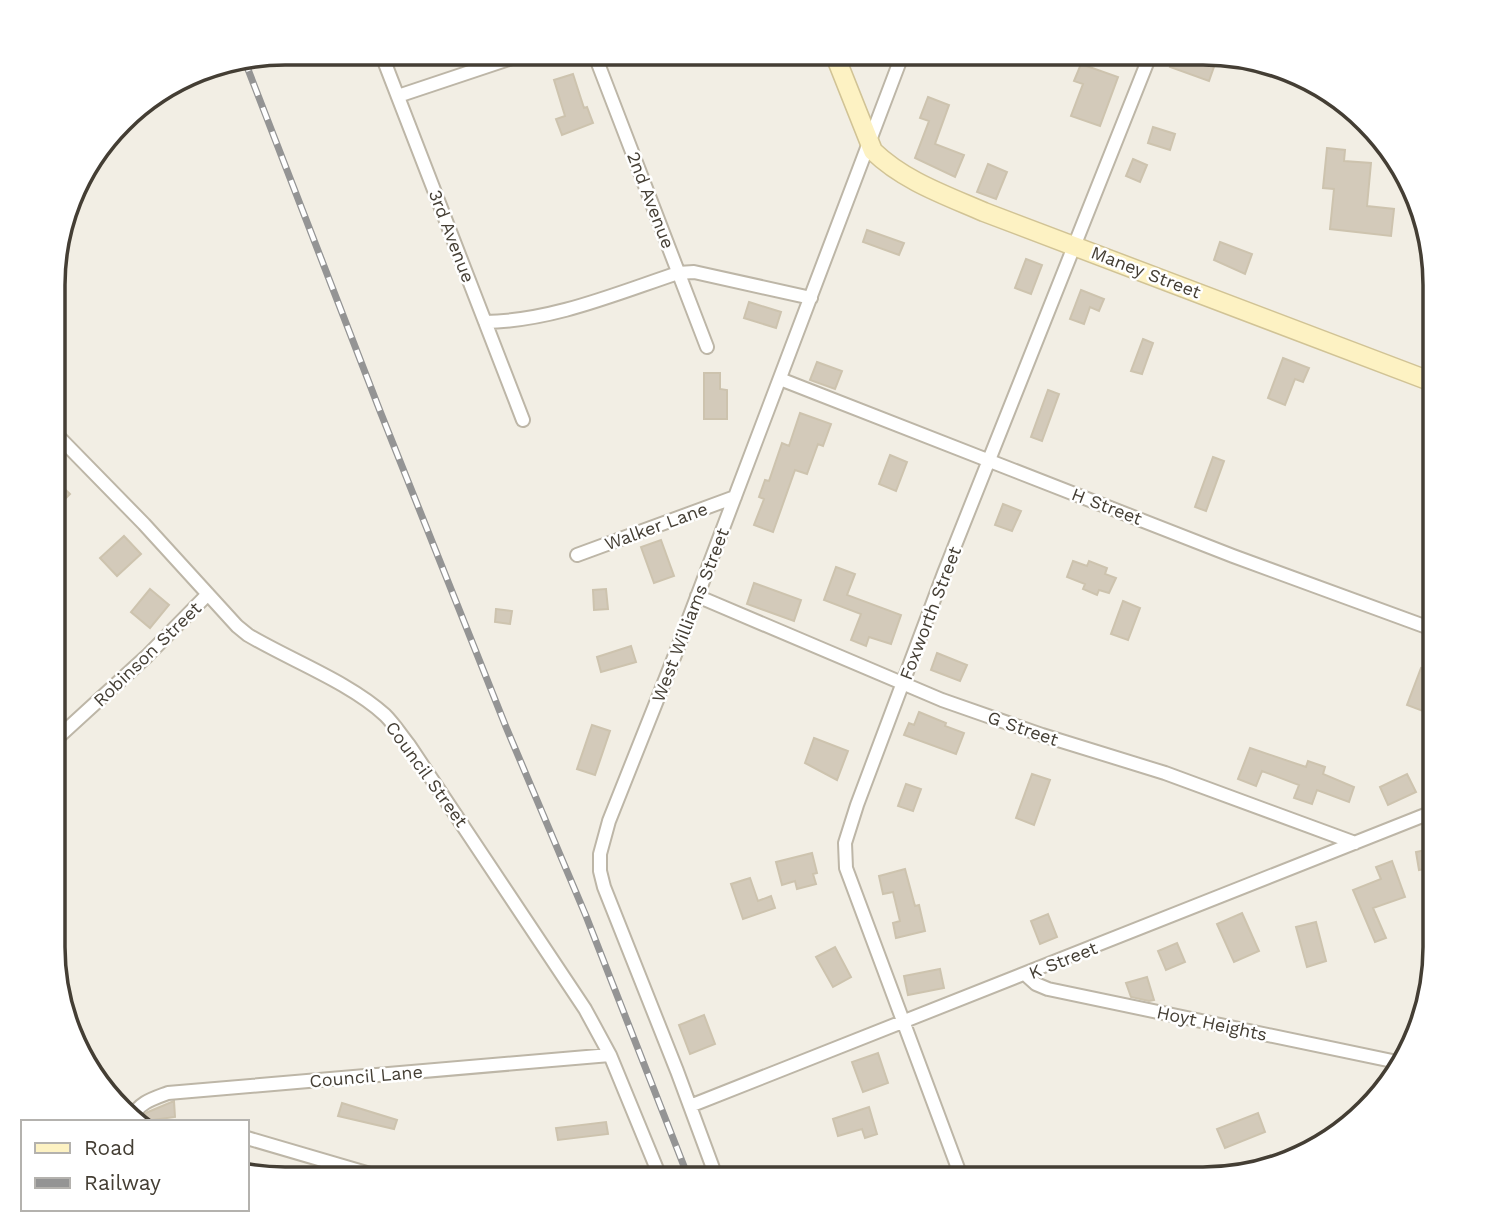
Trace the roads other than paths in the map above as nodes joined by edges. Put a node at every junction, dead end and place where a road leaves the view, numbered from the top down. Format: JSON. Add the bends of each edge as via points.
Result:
{"nodes":[{"id":1,"x":386,"y":65,"type":"edge"},
{"id":2,"x":491,"y":65,"type":"edge"},
{"id":3,"x":599,"y":65,"type":"edge"},
{"id":4,"x":839,"y":65,"type":"edge"},
{"id":5,"x":899,"y":65,"type":"edge"},
{"id":6,"x":1146,"y":65,"type":"edge"},
{"id":7,"x":398,"y":96,"type":"junction"},
{"id":8,"x":869,"y":144,"type":"junction"},
{"id":9,"x":1076,"y":246,"type":"junction"},
{"id":10,"x":678,"y":273,"type":"junction"},
{"id":11,"x":811,"y":299,"type":"junction"},
{"id":12,"x":485,"y":322,"type":"junction"},
{"id":13,"x":707,"y":347,"type":"dead end"},
{"id":14,"x":780,"y":379,"type":"junction"},
{"id":15,"x":1423,"y":379,"type":"edge"},
{"id":16,"x":523,"y":420,"type":"dead end"},
{"id":17,"x":65,"y":444,"type":"edge"},
{"id":18,"x":990,"y":461,"type":"junction"},
{"id":19,"x":735,"y":497,"type":"junction"},
{"id":20,"x":576,"y":555,"type":"dead end"},
{"id":21,"x":208,"y":594,"type":"junction"},
{"id":22,"x":697,"y":596,"type":"junction"},
{"id":23,"x":1423,"y":626,"type":"edge"},
{"id":24,"x":903,"y":682,"type":"junction"},
{"id":25,"x":65,"y":731,"type":"edge"},
{"id":26,"x":1423,"y":816,"type":"edge"},
{"id":27,"x":1355,"y":843,"type":"junction"},
{"id":28,"x":1026,"y":975,"type":"junction"},
{"id":29,"x":903,"y":1023,"type":"junction"},
{"id":30,"x":610,"y":1055,"type":"junction"},
{"id":31,"x":1391,"y":1061,"type":"edge"},
{"id":32,"x":690,"y":1106,"type":"junction"},
{"id":33,"x":136,"y":1109,"type":"edge"},
{"id":34,"x":248,"y":1138,"type":"edge"},
{"id":35,"x":346,"y":1167,"type":"edge"},
{"id":36,"x":655,"y":1167,"type":"edge"},
{"id":37,"x":713,"y":1167,"type":"edge"},
{"id":38,"x":957,"y":1167,"type":"edge"}],
"edges":[{"from":1,"to":7,"type":"street","name":"3rd Avenue"},
{"from":2,"to":7,"type":"street"},
{"from":3,"to":10,"type":"street","name":"2nd Avenue"},
{"from":4,"to":8,"type":"street"},
{"from":5,"to":8,"type":"street","name":"West Williams Street"},
{"from":6,"to":9,"type":"street","name":"Foxworth Street"},
{"from":7,"to":12,"type":"street","name":"3rd Avenue"},
{"from":8,"to":9,"type":"street","name":"Maney Street","via":[[885,163],[910,179]]},
{"from":8,"to":11,"type":"street","name":"West Williams Street"},
{"from":9,"to":15,"type":"street","name":"Maney Street"},
{"from":9,"to":18,"type":"street","name":"Foxworth Street"},
{"from":10,"to":11,"type":"street","via":[[694,271]]},
{"from":10,"to":12,"type":"street","via":[[554,314]]},
{"from":10,"to":13,"type":"street","name":"2nd Avenue"},
{"from":11,"to":14,"type":"street","name":"West Williams Street"},
{"from":12,"to":16,"type":"street","name":"3rd Avenue"},
{"from":14,"to":18,"type":"street","name":"H Street"},
{"from":14,"to":19,"type":"street","name":"West Williams Street"},
{"from":17,"to":21,"type":"street","name":"Council Street"},
{"from":18,"to":23,"type":"street","name":"H Street"},
{"from":18,"to":24,"type":"street","name":"Foxworth Street"},
{"from":19,"to":20,"type":"street","name":"Walker Lane"},
{"from":19,"to":22,"type":"street","name":"West Williams Street"},
{"from":21,"to":25,"type":"street","name":"Robinson Street"},
{"from":21,"to":30,"type":"street","name":"Council Street","via":[[248,635],[362,698],[386,717],[530,924]]},
{"from":22,"to":24,"type":"street","name":"G Street"},
{"from":22,"to":32,"type":"street","name":"West Williams Street","via":[[600,854],[604,887]]},
{"from":24,"to":27,"type":"street","name":"G Street","via":[[942,700],[1165,773]]},
{"from":24,"to":29,"type":"street","name":"Foxworth Street","via":[[857,805],[844,857]]},
{"from":26,"to":27,"type":"street","name":"K Street"},
{"from":27,"to":28,"type":"street","name":"K Street"},
{"from":28,"to":29,"type":"street","name":"K Street"},
{"from":28,"to":31,"type":"street","name":"Hoyt Heights","via":[[1048,989]]},
{"from":29,"to":32,"type":"street","name":"K Street"},
{"from":29,"to":38,"type":"street","name":"Foxworth Street"},
{"from":30,"to":33,"type":"street","name":"Council Lane","via":[[168,1093]]},
{"from":30,"to":36,"type":"street","name":"Council Street"},
{"from":32,"to":37,"type":"street","name":"West Williams Street"},
{"from":34,"to":35,"type":"street"}]}
